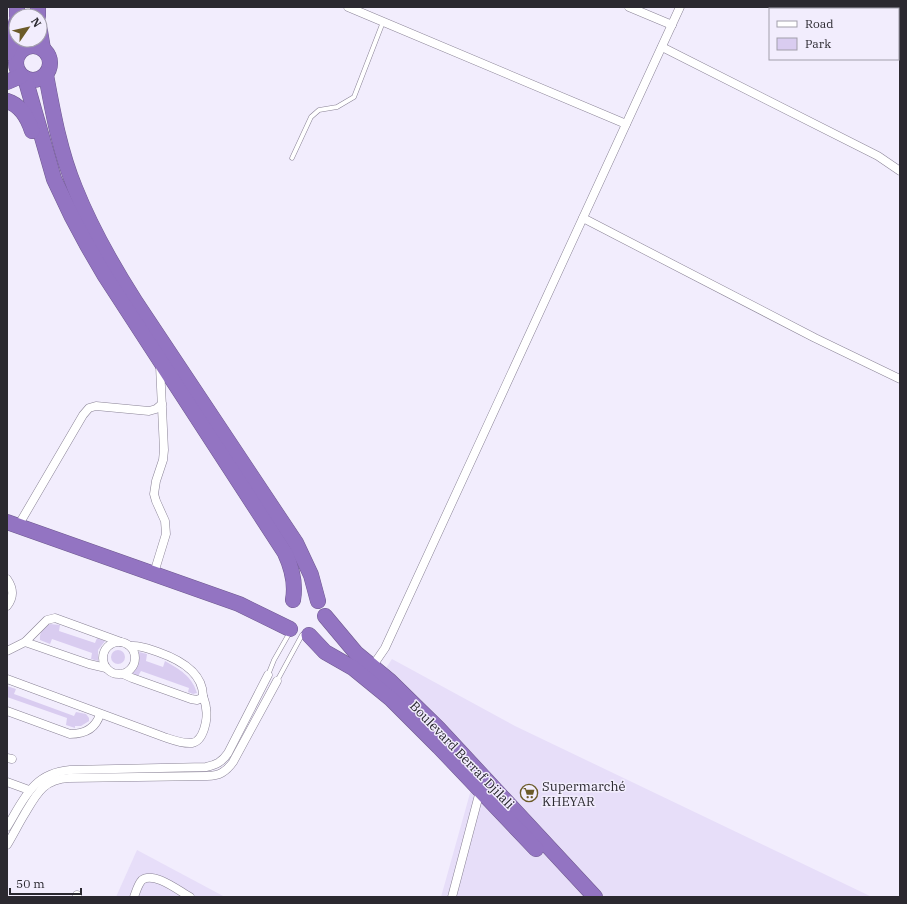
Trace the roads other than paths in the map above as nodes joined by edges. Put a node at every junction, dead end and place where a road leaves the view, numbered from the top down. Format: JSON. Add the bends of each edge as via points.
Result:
{"nodes":[{"id":1,"x":348,"y":7,"type":"edge"},
{"id":2,"x":629,"y":7,"type":"edge"},
{"id":3,"x":680,"y":7,"type":"edge"},
{"id":4,"x":383,"y":22,"type":"junction"},
{"id":5,"x":672,"y":25,"type":"junction"},
{"id":6,"x":662,"y":46,"type":"junction"},
{"id":7,"x":43,"y":49,"type":"joint"},
{"id":8,"x":14,"y":53,"type":"edge"},
{"id":9,"x":46,"y":75,"type":"junction"},
{"id":10,"x":23,"y":77,"type":"junction"},
{"id":11,"x":7,"y":82,"type":"edge"},
{"id":12,"x":7,"y":100,"type":"edge"},
{"id":13,"x":626,"y":124,"type":"junction"},
{"id":14,"x":292,"y":158,"type":"dead end"},
{"id":15,"x":900,"y":171,"type":"edge"},
{"id":16,"x":583,"y":218,"type":"junction"},
{"id":17,"x":104,"y":276,"type":"junction"},
{"id":18,"x":160,"y":361,"type":"junction"},
{"id":19,"x":900,"y":379,"type":"edge"},
{"id":20,"x":162,"y":404,"type":"junction"},
{"id":21,"x":13,"y":524,"type":"edge"},
{"id":22,"x":154,"y":573,"type":"junction"},
{"id":23,"x":7,"y":579,"type":"edge"},
{"id":24,"x":293,"y":600,"type":"junction"},
{"id":25,"x":318,"y":601,"type":"junction"},
{"id":26,"x":7,"y":606,"type":"edge"},
{"id":27,"x":325,"y":616,"type":"junction"},
{"id":28,"x":298,"y":632,"type":"junction"},
{"id":29,"x":25,"y":642,"type":"junction"},
{"id":30,"x":121,"y":642,"type":"junction"},
{"id":31,"x":131,"y":646,"type":"junction"},
{"id":32,"x":7,"y":651,"type":"edge"},
{"id":33,"x":372,"y":667,"type":"junction"},
{"id":34,"x":106,"y":668,"type":"junction"},
{"id":35,"x":123,"y":674,"type":"junction"},
{"id":36,"x":268,"y":675,"type":"joint"},
{"id":37,"x":7,"y":679,"type":"edge"},
{"id":38,"x":277,"y":681,"type":"joint"},
{"id":39,"x":203,"y":696,"type":"junction"},
{"id":40,"x":7,"y":711,"type":"edge"},
{"id":41,"x":100,"y":714,"type":"junction"},
{"id":42,"x":7,"y":782,"type":"edge"},
{"id":43,"x":29,"y":790,"type":"junction"},
{"id":44,"x":480,"y":791,"type":"junction"},
{"id":45,"x":7,"y":827,"type":"edge"},
{"id":46,"x":7,"y":845,"type":"edge"},
{"id":47,"x":134,"y":897,"type":"edge"},
{"id":48,"x":190,"y":897,"type":"edge"},
{"id":49,"x":452,"y":897,"type":"edge"},
{"id":50,"x":582,"y":897,"type":"edge"},
{"id":51,"x":596,"y":897,"type":"edge"}],
"edges":[{"from":1,"to":4,"type":"street"},
{"from":2,"to":5,"type":"street"},
{"from":3,"to":5,"type":"street"},
{"from":4,"to":13,"type":"street"},
{"from":4,"to":14,"type":"lane","via":[[354,98],[337,107],[319,110],[311,117]]},
{"from":5,"to":6,"type":"street"},
{"from":6,"to":13,"type":"street"},
{"from":6,"to":15,"type":"street","via":[[878,156]]},
{"from":7,"to":8,"type":"highway","via":[[33,46]]},
{"from":7,"to":9,"type":"highway","via":[[50,61],[50,69]]},
{"from":8,"to":10,"type":"highway","via":[[17,70]]},
{"from":9,"to":10,"type":"highway","via":[[36,80]]},
{"from":9,"to":25,"type":"highway","via":[[64,158],[74,187],[103,249],[296,543],[311,574]]},
{"from":10,"to":11,"type":"highway"},
{"from":10,"to":17,"type":"highway","via":[[54,179]]},
{"from":12,"to":17,"type":"highway","via":[[17,106],[27,119],[46,176],[70,228],[84,253]]},
{"from":13,"to":16,"type":"street"},
{"from":16,"to":19,"type":"street"},
{"from":16,"to":33,"type":"street","via":[[385,648]]},
{"from":17,"to":18,"type":"highway"},
{"from":18,"to":20,"type":"street"},
{"from":18,"to":24,"type":"highway","via":[[285,553],[292,571]]},
{"from":20,"to":21,"type":"street","via":[[149,411],[96,406],[89,408]]},
{"from":20,"to":22,"type":"street","via":[[164,450],[154,494],[166,521],[166,534]]},
{"from":21,"to":22,"type":"highway"},
{"from":22,"to":28,"type":"highway","via":[[239,604]]},
{"from":23,"to":26,"type":"street","via":[[13,593],[12,600]]},
{"from":24,"to":25,"type":"highway","via":[[303,596]]},
{"from":24,"to":28,"type":"highway","via":[[287,608],[285,619]]},
{"from":25,"to":27,"type":"highway"},
{"from":27,"to":28,"type":"highway","via":[[319,630]]},
{"from":27,"to":33,"type":"highway","name":"Boulevard Berraf Djilali","via":[[348,644]]},
{"from":28,"to":36,"type":"lane","via":[[274,660]]},
{"from":28,"to":38,"type":"lane"},
{"from":28,"to":44,"type":"highway","name":"Boulevard Berraf Djilali","via":[[353,668],[391,699]]},
{"from":29,"to":30,"type":"street","via":[[47,620],[55,618]]},
{"from":29,"to":32,"type":"street"},
{"from":29,"to":34,"type":"street"},
{"from":30,"to":31,"type":"street"},
{"from":30,"to":34,"type":"street","via":[[112,643],[105,650],[102,659]]},
{"from":31,"to":35,"type":"street","via":[[135,660],[131,669]]},
{"from":31,"to":39,"type":"street","via":[[143,647],[180,661],[196,678]]},
{"from":33,"to":51,"type":"highway","name":"Boulevard Berraf Djilali","via":[[438,728]]},
{"from":34,"to":35,"type":"street","via":[[113,673]]},
{"from":35,"to":39,"type":"street","via":[[191,699],[197,700]]},
{"from":36,"to":43,"type":"street","via":[[228,753],[219,763],[206,767],[62,770],[40,779]]},
{"from":37,"to":41,"type":"street"},
{"from":38,"to":46,"type":"street","via":[[233,762],[222,773],[215,776],[56,780],[45,785],[36,794]]},
{"from":39,"to":41,"type":"street","via":[[207,708],[205,724],[201,736],[194,742],[180,742]]},
{"from":40,"to":41,"type":"street","via":[[70,734],[78,734],[92,728]]},
{"from":42,"to":43,"type":"street"},
{"from":43,"to":45,"type":"street"},
{"from":44,"to":49,"type":"street"},
{"from":44,"to":50,"type":"highway","name":"Boulevard Berraf Djilali"},
{"from":47,"to":48,"type":"street","via":[[141,881],[148,877],[157,878]]}]}
